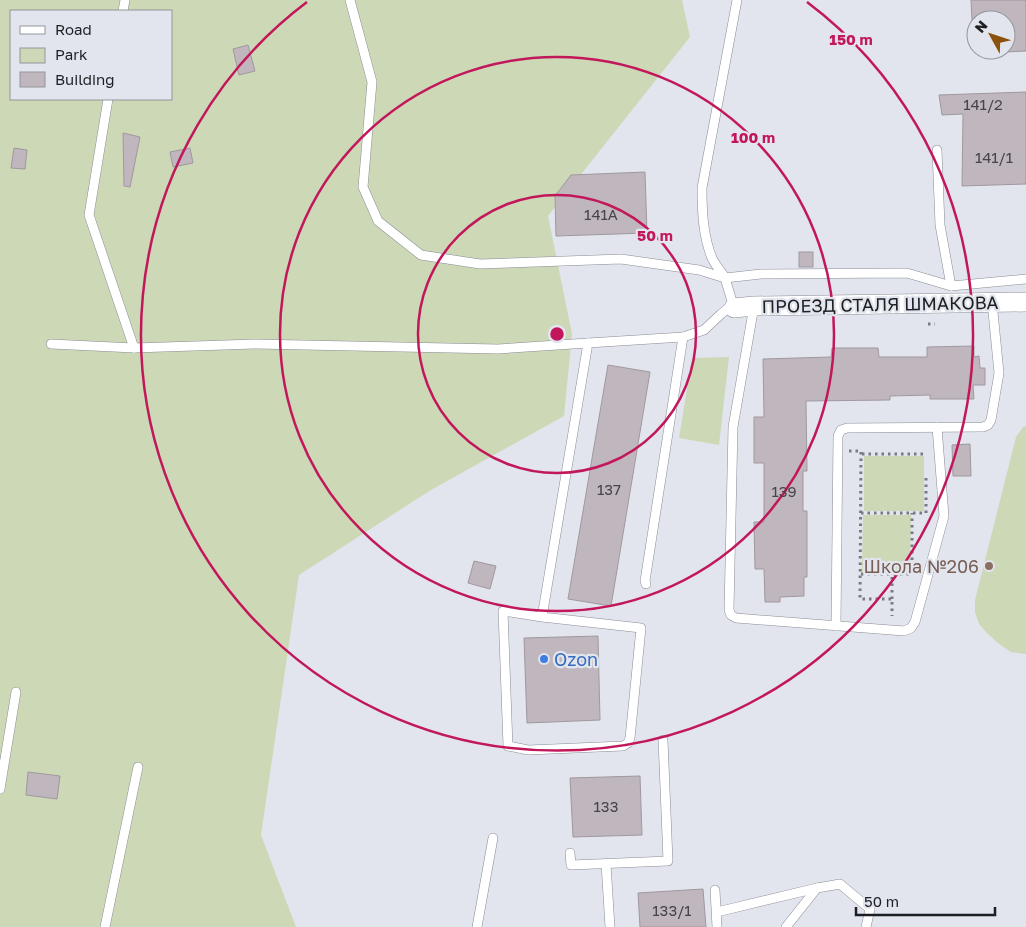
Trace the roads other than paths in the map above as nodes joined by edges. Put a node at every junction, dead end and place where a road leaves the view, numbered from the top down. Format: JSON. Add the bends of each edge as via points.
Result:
{"nodes":[{"id":1,"x":350,"y":0,"type":"edge"},
{"id":2,"x":737,"y":0,"type":"edge"},
{"id":3,"x":108,"y":100,"type":"edge"},
{"id":4,"x":937,"y":150,"type":"dead end"},
{"id":5,"x":725,"y":278,"type":"junction"},
{"id":6,"x":1026,"y":279,"type":"edge"},
{"id":7,"x":951,"y":286,"type":"junction"},
{"id":8,"x":992,"y":302,"type":"junction"},
{"id":9,"x":1026,"y":302,"type":"edge"},
{"id":10,"x":754,"y":306,"type":"junction"},
{"id":11,"x":734,"y":308,"type":"junction"},
{"id":12,"x":683,"y":337,"type":"junction"},
{"id":13,"x":588,"y":343,"type":"junction"},
{"id":14,"x":51,"y":344,"type":"dead end"},
{"id":15,"x":134,"y":348,"type":"junction"},
{"id":16,"x":937,"y":427,"type":"junction"},
{"id":17,"x":646,"y":584,"type":"dead end"},
{"id":18,"x":542,"y":617,"type":"junction"},
{"id":19,"x":836,"y":626,"type":"junction"},
{"id":20,"x":16,"y":692,"type":"dead end"},
{"id":21,"x":663,"y":740,"type":"dead end"},
{"id":22,"x":138,"y":767,"type":"dead end"},
{"id":23,"x":0,"y":789,"type":"edge"},
{"id":24,"x":493,"y":838,"type":"dead end"},
{"id":25,"x":570,"y":853,"type":"dead end"},
{"id":26,"x":606,"y":864,"type":"junction"},
{"id":27,"x":817,"y":888,"type":"junction"},
{"id":28,"x":715,"y":890,"type":"dead end"},
{"id":29,"x":716,"y":912,"type":"junction"},
{"id":30,"x":105,"y":927,"type":"edge"},
{"id":31,"x":477,"y":927,"type":"edge"},
{"id":32,"x":610,"y":927,"type":"edge"},
{"id":33,"x":717,"y":927,"type":"edge"},
{"id":34,"x":786,"y":927,"type":"edge"},
{"id":35,"x":866,"y":927,"type":"edge"}],
"edges":[{"from":1,"to":5,"type":"lane","via":[[372,82],[363,187],[378,221],[421,254],[480,264],[621,259],[699,270]]},
{"from":2,"to":5,"type":"lane","via":[[702,188],[707,239],[712,258]]},
{"from":3,"to":15,"type":"lane","via":[[89,215]]},
{"from":4,"to":7,"type":"lane","via":[[940,224]]},
{"from":5,"to":7,"type":"lane","via":[[761,274],[907,272]]},
{"from":5,"to":11,"type":"lane"},
{"from":6,"to":7,"type":"lane"},
{"from":8,"to":9,"type":"street","name":"ПРОЕЗД СТАЛЯ ШМАКОВА"},
{"from":8,"to":10,"type":"street","name":"ПРОЕЗД СТАЛЯ ШМАКОВА"},
{"from":8,"to":16,"type":"lane","via":[[999,372],[991,420],[983,427]]},
{"from":10,"to":11,"type":"street","name":"ПРОЕЗД СТАЛЯ ШМАКОВА"},
{"from":10,"to":19,"type":"lane","via":[[734,426],[730,615]]},
{"from":11,"to":12,"type":"lane","via":[[727,309],[704,330]]},
{"from":12,"to":13,"type":"lane"},
{"from":12,"to":17,"type":"lane"},
{"from":13,"to":15,"type":"lane","via":[[498,350],[255,344]]},
{"from":13,"to":18,"type":"lane"},
{"from":14,"to":15,"type":"lane"},
{"from":16,"to":19,"type":"lane","via":[[943,523],[915,622],[904,630]]},
{"from":16,"to":19,"type":"lane","via":[[841,430],[838,436]]},
{"from":18,"to":18,"type":"lane","via":[[641,628],[628,743],[623,746],[528,750],[508,746],[503,611]]},
{"from":20,"to":23,"type":"lane"},
{"from":21,"to":26,"type":"lane","via":[[668,861]]},
{"from":22,"to":30,"type":"lane"},
{"from":24,"to":31,"type":"lane"},
{"from":25,"to":26,"type":"lane","via":[[571,865]]},
{"from":26,"to":32,"type":"lane"},
{"from":27,"to":29,"type":"lane"},
{"from":27,"to":34,"type":"lane"},
{"from":27,"to":35,"type":"lane","via":[[840,884],[870,909]]},
{"from":28,"to":29,"type":"lane"},
{"from":29,"to":33,"type":"lane"}]}
